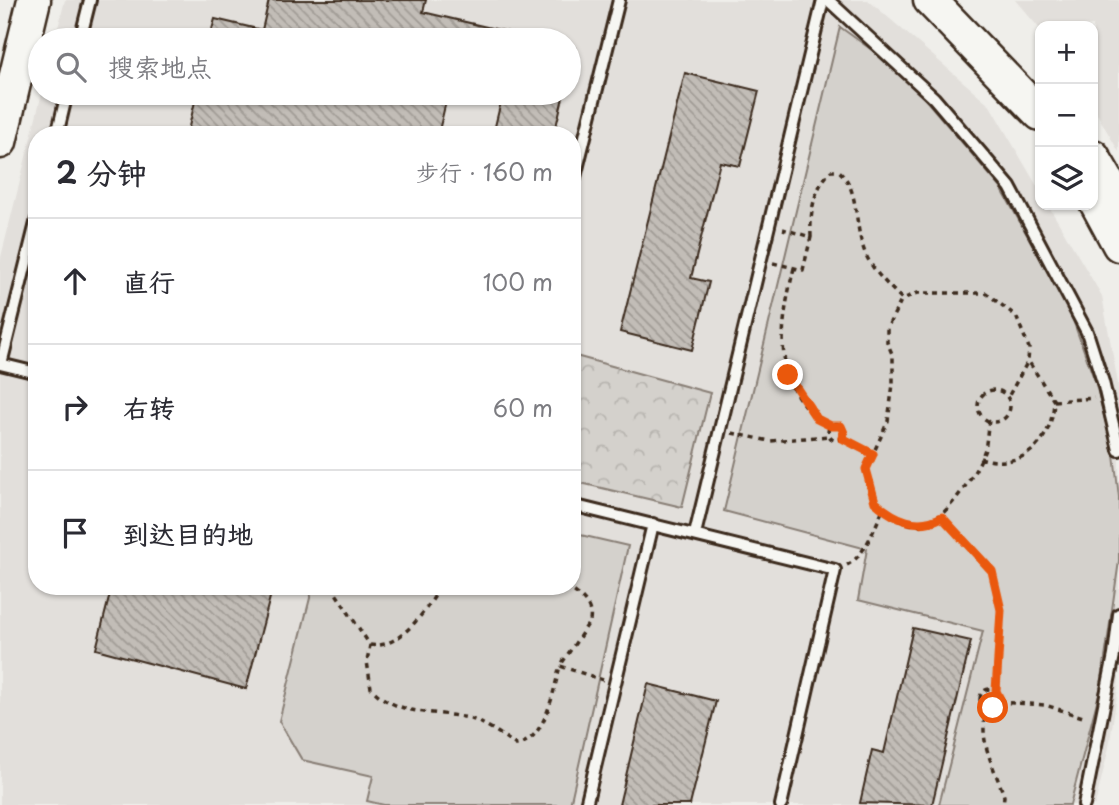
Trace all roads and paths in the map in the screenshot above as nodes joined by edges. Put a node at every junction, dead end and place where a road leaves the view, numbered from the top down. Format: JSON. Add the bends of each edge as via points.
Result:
{"nodes":[{"id":1,"x":12,"y":0,"type":"edge"},
{"id":2,"x":34,"y":0,"type":"edge"},
{"id":3,"x":90,"y":0,"type":"edge"},
{"id":4,"x":619,"y":0,"type":"edge"},
{"id":5,"x":823,"y":0,"type":"edge"},
{"id":6,"x":828,"y":0,"type":"edge"},
{"id":7,"x":930,"y":0,"type":"edge"},
{"id":8,"x":956,"y":0,"type":"edge"},
{"id":9,"x":83,"y":28,"type":"edge"},
{"id":10,"x":0,"y":49,"type":"edge"},
{"id":11,"x":1038,"y":84,"type":"edge"},
{"id":12,"x":64,"y":105,"type":"edge"},
{"id":13,"x":1035,"y":109,"type":"edge"},
{"id":14,"x":59,"y":126,"type":"edge"},
{"id":15,"x":0,"y":142,"type":"edge"},
{"id":16,"x":581,"y":153,"type":"edge"},
{"id":17,"x":1098,"y":165,"type":"edge"},
{"id":18,"x":1119,"y":201,"type":"edge"},
{"id":19,"x":1098,"y":206,"type":"edge"},
{"id":20,"x":768,"y":225,"type":"junction"},
{"id":21,"x":811,"y":237,"type":"junction"},
{"id":22,"x":1119,"y":245,"type":"edge"},
{"id":23,"x":28,"y":255,"type":"edge"},
{"id":24,"x":760,"y":260,"type":"junction"},
{"id":25,"x":794,"y":268,"type":"junction"},
{"id":26,"x":902,"y":299,"type":"junction"},
{"id":27,"x":1028,"y":361,"type":"junction"},
{"id":28,"x":1,"y":364,"type":"edge"},
{"id":29,"x":28,"y":371,"type":"edge"},
{"id":30,"x":1008,"y":397,"type":"junction"},
{"id":31,"x":1107,"y":397,"type":"junction"},
{"id":32,"x":1054,"y":401,"type":"junction"},
{"id":33,"x":989,"y":421,"type":"junction"},
{"id":34,"x":831,"y":426,"type":"junction"},
{"id":35,"x":720,"y":430,"type":"junction"},
{"id":36,"x":829,"y":436,"type":"junction"},
{"id":37,"x":842,"y":438,"type":"junction"},
{"id":38,"x":1119,"y":450,"type":"edge"},
{"id":39,"x":873,"y":454,"type":"junction"},
{"id":40,"x":980,"y":458,"type":"junction"},
{"id":41,"x":581,"y":507,"type":"edge"},
{"id":42,"x":883,"y":509,"type":"junction"},
{"id":43,"x":942,"y":517,"type":"junction"},
{"id":44,"x":653,"y":524,"type":"junction"},
{"id":45,"x":695,"y":534,"type":"junction"},
{"id":46,"x":835,"y":570,"type":"junction"},
{"id":47,"x":337,"y":595,"type":"edge"},
{"id":48,"x":434,"y":595,"type":"edge"},
{"id":49,"x":576,"y":595,"type":"edge"},
{"id":50,"x":1119,"y":614,"type":"edge"},
{"id":51,"x":370,"y":645,"type":"junction"},
{"id":52,"x":560,"y":667,"type":"junction"},
{"id":53,"x":615,"y":684,"type":"junction"},
{"id":54,"x":996,"y":691,"type":"junction"},
{"id":55,"x":999,"y":702,"type":"junction"},
{"id":56,"x":987,"y":708,"type":"junction"},
{"id":57,"x":1101,"y":723,"type":"junction"},
{"id":58,"x":586,"y":805,"type":"edge"},
{"id":59,"x":781,"y":805,"type":"edge"},
{"id":60,"x":1003,"y":805,"type":"edge"},
{"id":61,"x":1084,"y":805,"type":"edge"}],
"edges":[{"from":1,"to":10,"type":"street"},
{"from":2,"to":15,"type":"street"},
{"from":3,"to":9,"type":"lane"},
{"from":4,"to":16,"type":"lane"},
{"from":5,"to":20,"type":"lane"},
{"from":6,"to":31,"type":"lane","via":[[934,98],[1010,187],[1087,332]]},
{"from":7,"to":13,"type":"street"},
{"from":8,"to":11,"type":"street"},
{"from":12,"to":14,"type":"lane"},
{"from":17,"to":18,"type":"street"},
{"from":19,"to":22,"type":"street"},
{"from":20,"to":21,"type":"path"},
{"from":20,"to":24,"type":"lane"},
{"from":21,"to":25,"type":"path","via":[[803,270]]},
{"from":21,"to":26,"type":"path","via":[[812,206],[823,179],[831,171],[839,171],[849,180],[863,250]]},
{"from":23,"to":28,"type":"lane"},
{"from":24,"to":25,"type":"path"},
{"from":24,"to":35,"type":"lane"},
{"from":25,"to":34,"type":"path","via":[[781,330],[783,360],[795,389],[817,419]]},
{"from":26,"to":27,"type":"path","via":[[918,293],[986,293],[1016,316],[1027,340]]},
{"from":26,"to":39,"type":"path","via":[[887,328],[893,384],[888,422]]},
{"from":27,"to":30,"type":"path"},
{"from":27,"to":32,"type":"path"},
{"from":28,"to":29,"type":"lane"},
{"from":30,"to":33,"type":"path","via":[[1011,407],[1007,416],[999,422]]},
{"from":30,"to":33,"type":"path","via":[[994,390],[980,399],[979,410]]},
{"from":31,"to":32,"type":"path"},
{"from":31,"to":38,"type":"lane"},
{"from":32,"to":40,"type":"path","via":[[1049,429],[1029,452],[1006,463]]},
{"from":33,"to":40,"type":"path"},
{"from":34,"to":36,"type":"path"},
{"from":34,"to":37,"type":"path","via":[[841,426]]},
{"from":35,"to":36,"type":"path","via":[[771,441]]},
{"from":35,"to":45,"type":"lane"},
{"from":36,"to":37,"type":"path"},
{"from":37,"to":39,"type":"path"},
{"from":39,"to":42,"type":"path","via":[[866,469],[868,482],[875,502]]},
{"from":40,"to":43,"type":"path"},
{"from":41,"to":44,"type":"lane"},
{"from":42,"to":43,"type":"path","via":[[918,524]]},
{"from":42,"to":46,"type":"path","via":[[852,563]]},
{"from":43,"to":54,"type":"path","via":[[992,571],[1001,610]]},
{"from":44,"to":45,"type":"lane"},
{"from":44,"to":53,"type":"lane"},
{"from":45,"to":46,"type":"lane"},
{"from":46,"to":59,"type":"lane"},
{"from":47,"to":51,"type":"path"},
{"from":48,"to":51,"type":"path","via":[[399,638],[380,647]]},
{"from":49,"to":52,"type":"path","via":[[589,606],[590,621]]},
{"from":50,"to":57,"type":"lane"},
{"from":51,"to":52,"type":"path","via":[[368,678],[379,696],[420,713],[471,718],[516,745],[528,743],[537,733]]},
{"from":52,"to":53,"type":"path"},
{"from":53,"to":58,"type":"lane"},
{"from":54,"to":55,"type":"path"},
{"from":54,"to":56,"type":"path","via":[[982,695]]},
{"from":55,"to":56,"type":"path"},
{"from":55,"to":57,"type":"path","via":[[1045,705]]},
{"from":56,"to":60,"type":"path","via":[[983,732]]},
{"from":57,"to":61,"type":"lane"}]}
